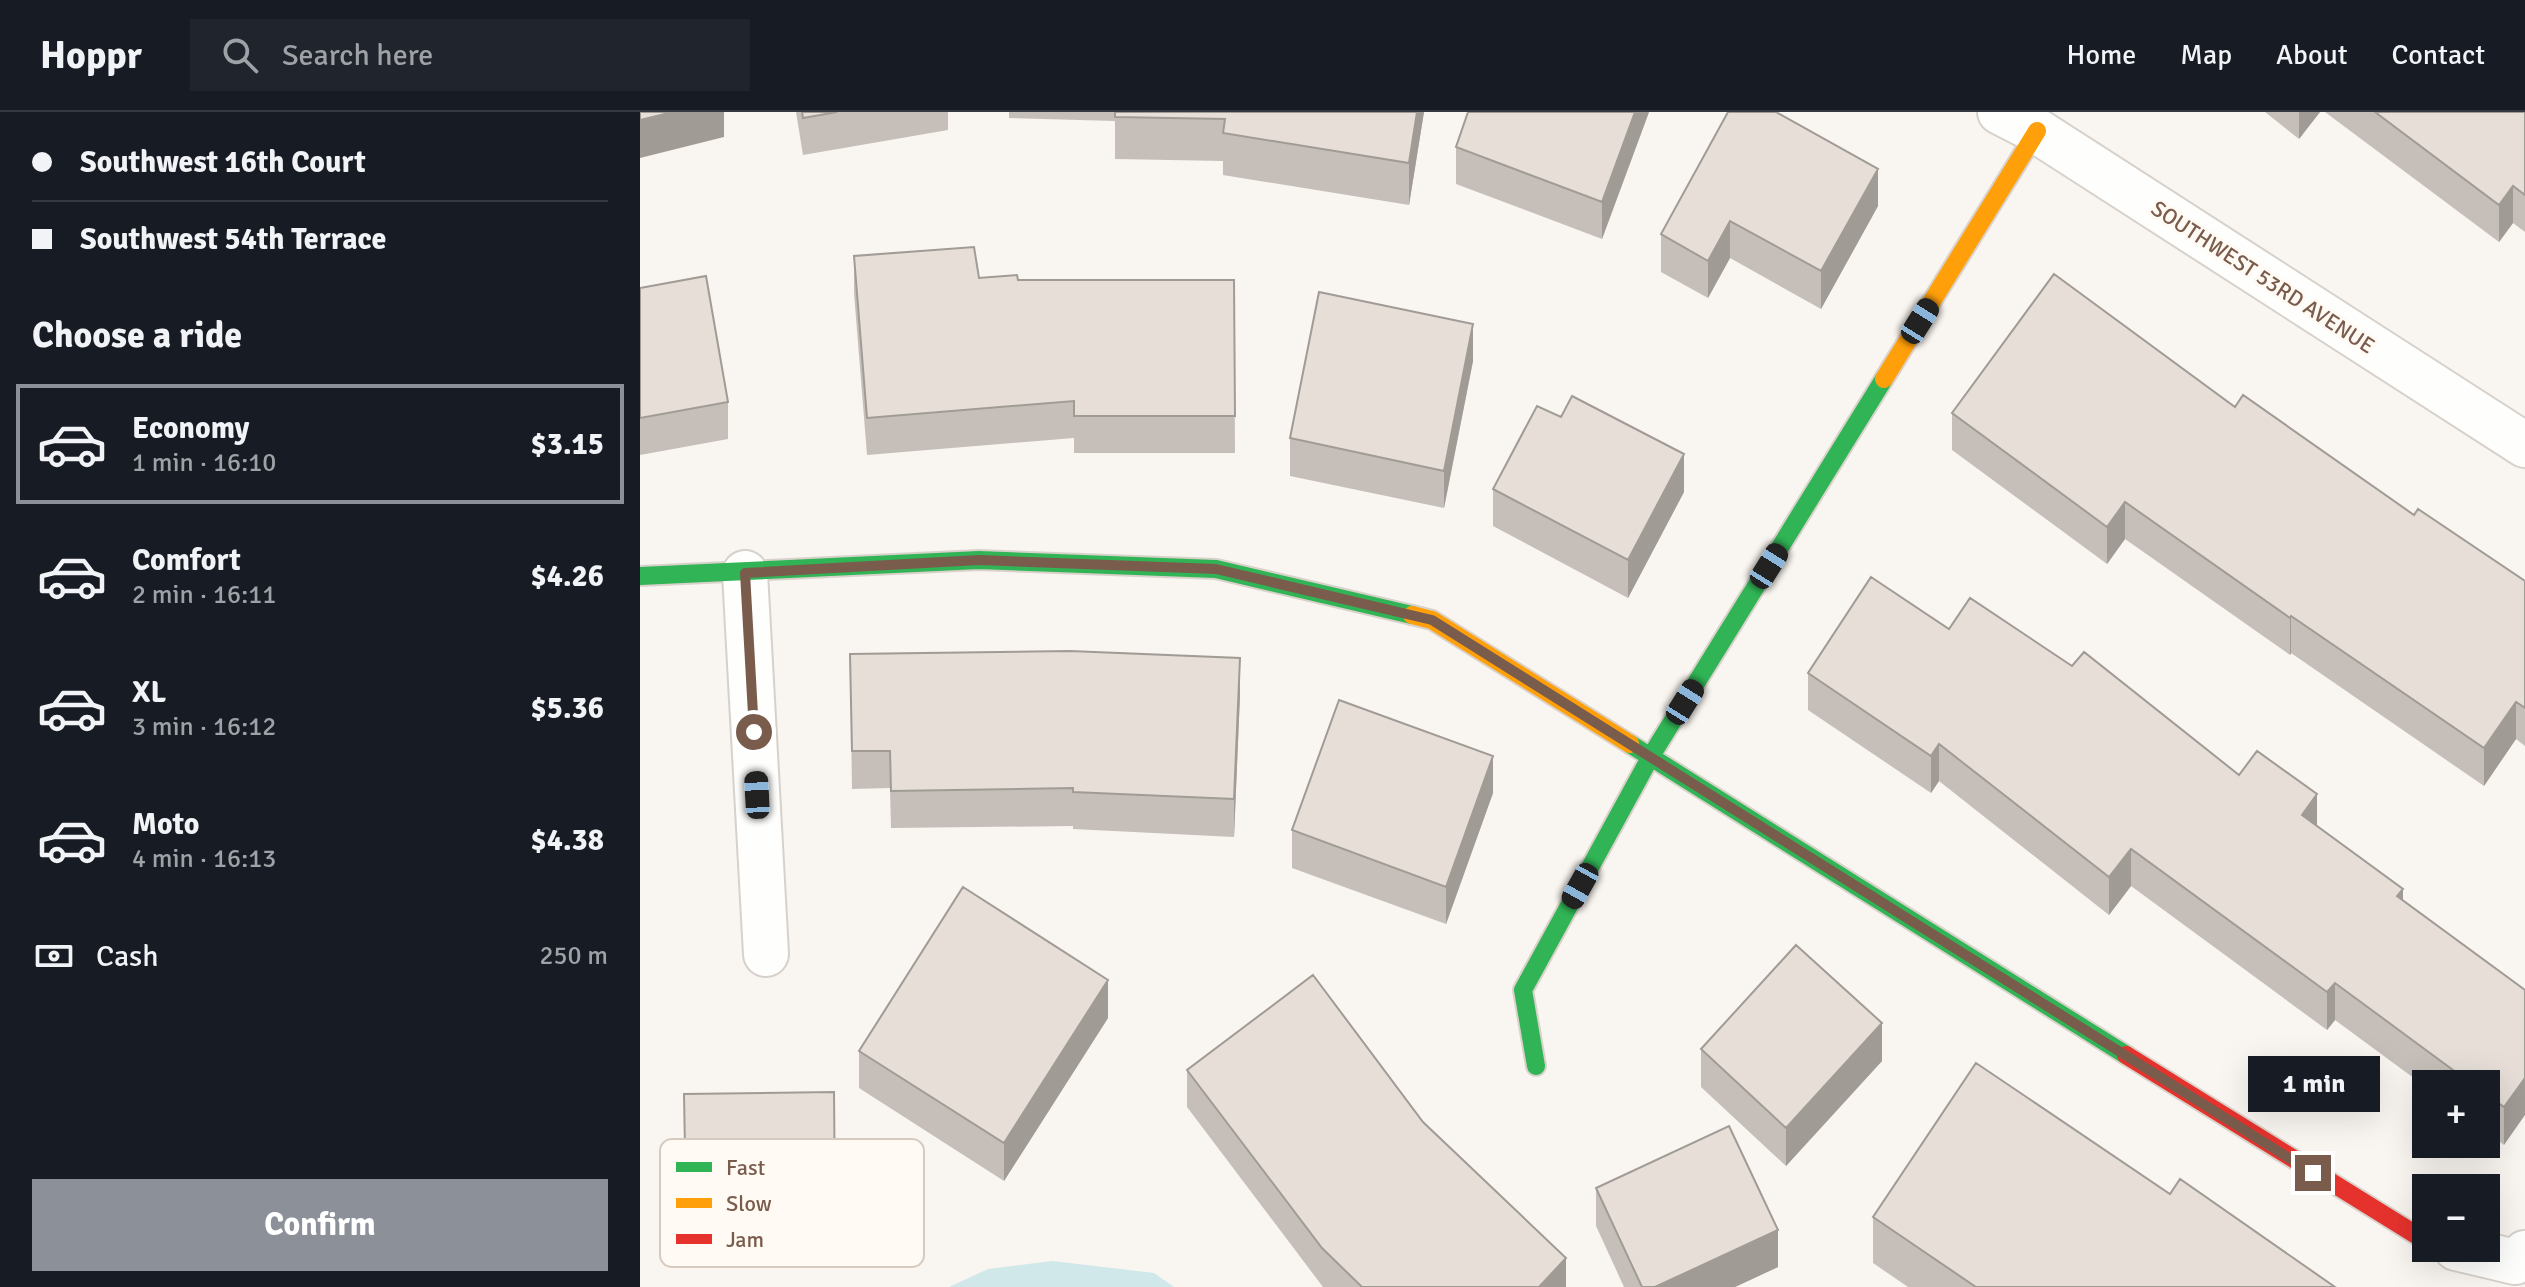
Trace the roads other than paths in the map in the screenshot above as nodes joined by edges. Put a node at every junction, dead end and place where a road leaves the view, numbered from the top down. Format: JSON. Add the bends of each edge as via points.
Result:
{"nodes":[{"id":1,"x":2019,"y":122,"type":"edge"},
{"id":2,"x":2525,"y":445,"type":"edge"},
{"id":3,"x":745,"y":573,"type":"junction"},
{"id":4,"x":640,"y":576,"type":"edge"},
{"id":5,"x":1651,"y":756,"type":"junction"},
{"id":6,"x":766,"y":954,"type":"dead end"},
{"id":7,"x":1536,"y":1066,"type":"dead end"},
{"id":8,"x":2412,"y":1235,"type":"edge"},
{"id":9,"x":2500,"y":1255,"type":"edge"},
{"id":10,"x":2520,"y":1258,"type":"edge"}],
"edges":[{"from":1,"to":2,"type":"street","name":"SOUTHWEST 53RD AVENUE"},
{"from":1,"to":5,"type":"street"},
{"from":3,"to":4,"type":"street"},
{"from":3,"to":5,"type":"street","via":[[979,560],[1216,569],[1432,620]]},
{"from":3,"to":6,"type":"street"},
{"from":5,"to":7,"type":"street","via":[[1523,990]]},
{"from":5,"to":8,"type":"street"},
{"from":9,"to":10,"type":"street"}]}
